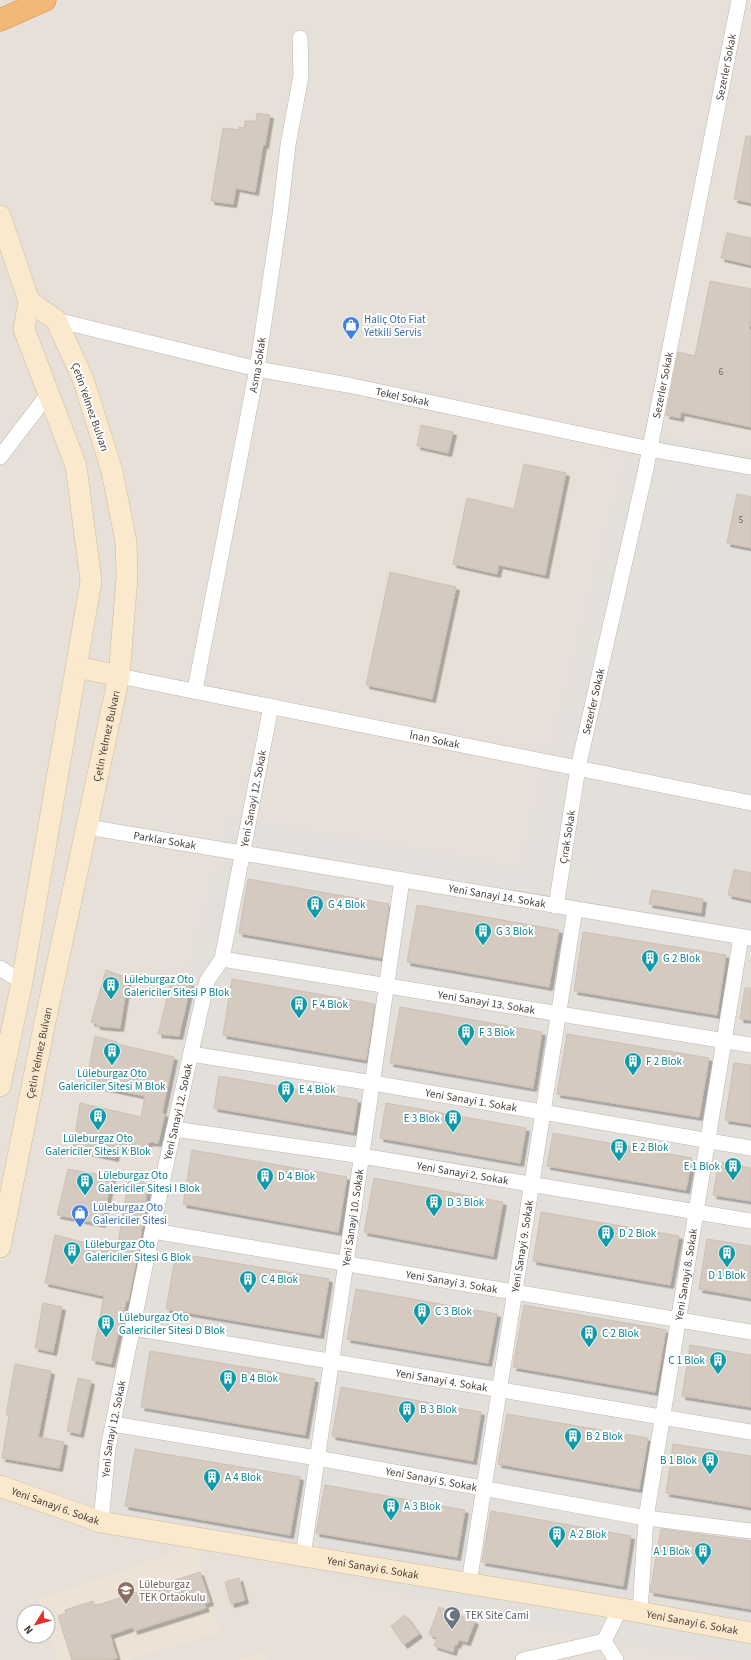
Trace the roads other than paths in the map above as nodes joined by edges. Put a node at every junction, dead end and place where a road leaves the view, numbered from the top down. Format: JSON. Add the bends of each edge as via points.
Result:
{"nodes":[{"id":1,"x":45,"y":0,"type":"edge"},
{"id":2,"x":739,"y":0,"type":"edge"},
{"id":3,"x":0,"y":20,"type":"edge"},
{"id":4,"x":300,"y":38,"type":"dead end"},
{"id":5,"x":0,"y":216,"type":"edge"},
{"id":6,"x":29,"y":302,"type":"junction"},
{"id":7,"x":56,"y":320,"type":"junction"},
{"id":8,"x":257,"y":369,"type":"junction"},
{"id":9,"x":49,"y":393,"type":"junction"},
{"id":10,"x":650,"y":449,"type":"junction"},
{"id":11,"x":0,"y":456,"type":"edge"},
{"id":12,"x":751,"y":466,"type":"edge"},
{"id":13,"x":77,"y":667,"type":"junction"},
{"id":14,"x":119,"y":676,"type":"junction"},
{"id":15,"x":195,"y":690,"type":"junction"},
{"id":16,"x":271,"y":706,"type":"junction"},
{"id":17,"x":578,"y":768,"type":"junction"},
{"id":18,"x":751,"y":804,"type":"edge"},
{"id":19,"x":87,"y":827,"type":"junction"},
{"id":20,"x":243,"y":852,"type":"junction"},
{"id":21,"x":402,"y":880,"type":"junction"},
{"id":22,"x":556,"y":906,"type":"junction"},
{"id":23,"x":575,"y":909,"type":"junction"},
{"id":24,"x":746,"y":937,"type":"edge"},
{"id":25,"x":222,"y":959,"type":"junction"},
{"id":26,"x":0,"y":968,"type":"edge"},
{"id":27,"x":22,"y":982,"type":"junction"},
{"id":28,"x":387,"y":986,"type":"junction"},
{"id":29,"x":52,"y":993,"type":"junction"},
{"id":30,"x":558,"y":1014,"type":"junction"},
{"id":31,"x":724,"y":1041,"type":"junction"},
{"id":32,"x":751,"y":1045,"type":"edge"},
{"id":33,"x":191,"y":1054,"type":"junction"},
{"id":34,"x":372,"y":1083,"type":"junction"},
{"id":35,"x":0,"y":1086,"type":"edge"},
{"id":36,"x":543,"y":1112,"type":"junction"},
{"id":37,"x":174,"y":1129,"type":"junction"},
{"id":38,"x":707,"y":1141,"type":"junction"},
{"id":39,"x":751,"y":1148,"type":"edge"},
{"id":40,"x":362,"y":1156,"type":"junction"},
{"id":41,"x":531,"y":1185,"type":"junction"},
{"id":42,"x":696,"y":1213,"type":"junction"},
{"id":43,"x":751,"y":1221,"type":"edge"},
{"id":44,"x":153,"y":1230,"type":"junction"},
{"id":45,"x":0,"y":1247,"type":"edge"},
{"id":46,"x":346,"y":1262,"type":"junction"},
{"id":47,"x":514,"y":1291,"type":"junction"},
{"id":48,"x":678,"y":1319,"type":"junction"},
{"id":49,"x":132,"y":1328,"type":"junction"},
{"id":50,"x":751,"y":1332,"type":"edge"},
{"id":51,"x":332,"y":1362,"type":"junction"},
{"id":52,"x":499,"y":1390,"type":"junction"},
{"id":53,"x":662,"y":1418,"type":"junction"},
{"id":54,"x":113,"y":1424,"type":"junction"},
{"id":55,"x":751,"y":1432,"type":"edge"},
{"id":56,"x":318,"y":1458,"type":"junction"},
{"id":57,"x":0,"y":1486,"type":"edge"},
{"id":58,"x":484,"y":1488,"type":"junction"},
{"id":59,"x":646,"y":1518,"type":"junction"},
{"id":60,"x":101,"y":1522,"type":"junction"},
{"id":61,"x":751,"y":1531,"type":"edge"},
{"id":62,"x":303,"y":1556,"type":"junction"},
{"id":63,"x":469,"y":1583,"type":"junction"},
{"id":64,"x":630,"y":1610,"type":"junction"},
{"id":65,"x":751,"y":1633,"type":"edge"},
{"id":66,"x":604,"y":1641,"type":"junction"},
{"id":67,"x":523,"y":1660,"type":"edge"},
{"id":68,"x":616,"y":1660,"type":"edge"}],
"edges":[{"from":1,"to":3,"type":"highway"},
{"from":2,"to":10,"type":"street","name":"Sezerler Sokak"},
{"from":4,"to":8,"type":"street","name":"Asma Sokak","via":[[301,76],[288,145]]},
{"from":5,"to":6,"type":"street"},
{"from":6,"to":7,"type":"street"},
{"from":6,"to":9,"type":"street","via":[[24,329]]},
{"from":7,"to":8,"type":"street","name":"Tekel Sokak"},
{"from":7,"to":14,"type":"street","name":"Çetin Yelmez Bulvarı","via":[[83,379],[112,471],[126,542],[127,577]]},
{"from":8,"to":10,"type":"street","name":"Tekel Sokak","via":[[348,385]]},
{"from":8,"to":15,"type":"street","name":"Asma Sokak"},
{"from":9,"to":11,"type":"street"},
{"from":9,"to":13,"type":"street","via":[[76,466],[91,582]]},
{"from":10,"to":12,"type":"street","name":"Tekel Sokak"},
{"from":10,"to":17,"type":"street","name":"Sezerler Sokak"},
{"from":13,"to":14,"type":"street"},
{"from":13,"to":27,"type":"street"},
{"from":14,"to":15,"type":"street","name":"İnan Sokak"},
{"from":14,"to":19,"type":"street","name":"Çetin Yelmez Bulvarı"},
{"from":15,"to":16,"type":"street","name":"İnan Sokak"},
{"from":16,"to":17,"type":"street","name":"İnan Sokak"},
{"from":16,"to":20,"type":"street","name":"Yeni Sanayi 12. Sokak"},
{"from":17,"to":18,"type":"street","name":"İnan Sokak"},
{"from":17,"to":22,"type":"street","name":"Çırak Sokak"},
{"from":19,"to":20,"type":"street","name":"Parklar Sokak"},
{"from":19,"to":29,"type":"street","name":"Çetin Yelmez Bulvarı"},
{"from":20,"to":21,"type":"street","name":"Yeni Sanayi 14. Sokak"},
{"from":20,"to":25,"type":"street","name":"Yeni Sanayi 12. Sokak"},
{"from":21,"to":22,"type":"street","name":"Yeni Sanayi 14. Sokak"},
{"from":21,"to":28,"type":"street","name":"Yeni Sanayi 10. Sokak"},
{"from":22,"to":23,"type":"street","name":"Yeni Sanayi 14. Sokak"},
{"from":23,"to":24,"type":"street","name":"Yeni Sanayi 14. Sokak"},
{"from":23,"to":30,"type":"street","name":"Yeni Sanayi 9. Sokak"},
{"from":24,"to":31,"type":"street","name":"Yeni Sanayi 8. Sokak"},
{"from":25,"to":28,"type":"street","name":"Yeni Sanayi 13. Sokak"},
{"from":25,"to":33,"type":"street","name":"Yeni Sanayi 12. Sokak","via":[[207,981]]},
{"from":26,"to":27,"type":"street"},
{"from":27,"to":29,"type":"street"},
{"from":27,"to":35,"type":"street"},
{"from":28,"to":30,"type":"street","name":"Yeni Sanayi 13. Sokak"},
{"from":28,"to":34,"type":"street","name":"Yeni Sanayi 10. Sokak"},
{"from":29,"to":45,"type":"street","name":"Çetin Yelmez Bulvarı"},
{"from":30,"to":31,"type":"street","name":"Yeni Sanayi 13. Sokak"},
{"from":30,"to":36,"type":"street","name":"Yeni Sanayi 9. Sokak"},
{"from":31,"to":32,"type":"street","name":"Yeni Sanayi 13. Sokak"},
{"from":31,"to":38,"type":"street","name":"Yeni Sanayi 8. Sokak"},
{"from":33,"to":34,"type":"street","name":"Yeni Sanayi 1. Sokak"},
{"from":33,"to":37,"type":"street","name":"Yeni Sanayi 12. Sokak"},
{"from":34,"to":36,"type":"street","name":"Yeni Sanayi 1. Sokak"},
{"from":34,"to":40,"type":"street","name":"Yeni Sanayi 10. Sokak"},
{"from":36,"to":38,"type":"street","name":"Yeni Sanayi 1. Sokak"},
{"from":36,"to":41,"type":"street","name":"Yeni Sanayi 9. Sokak"},
{"from":37,"to":40,"type":"street","name":"Yeni Sanayi 2. Sokak"},
{"from":37,"to":44,"type":"street","name":"Yeni Sanayi 12. Sokak"},
{"from":38,"to":39,"type":"street","name":"Yeni Sanayi 1. Sokak"},
{"from":38,"to":42,"type":"street","name":"Yeni Sanayi 8. Sokak"},
{"from":40,"to":41,"type":"street","name":"Yeni Sanayi 2. Sokak"},
{"from":40,"to":46,"type":"street","name":"Yeni Sanayi 10. Sokak"},
{"from":41,"to":42,"type":"street","name":"Yeni Sanayi 2. Sokak"},
{"from":41,"to":47,"type":"street","name":"Yeni Sanayi 9. Sokak"},
{"from":42,"to":43,"type":"street","name":"Yeni Sanayi 2. Sokak"},
{"from":42,"to":48,"type":"street","name":"Yeni Sanayi 8. Sokak"},
{"from":44,"to":46,"type":"street","name":"Yeni Sanayi 3. Sokak"},
{"from":44,"to":49,"type":"street","name":"Yeni Sanayi 12. Sokak"},
{"from":46,"to":47,"type":"street","name":"Yeni Sanayi 3. Sokak"},
{"from":46,"to":51,"type":"street","name":"Yeni Sanayi 10. Sokak"},
{"from":47,"to":48,"type":"street","name":"Yeni Sanayi 3. Sokak"},
{"from":47,"to":52,"type":"street","name":"Yeni Sanayi 9. Sokak"},
{"from":48,"to":50,"type":"street","name":"Yeni Sanayi 3. Sokak"},
{"from":48,"to":53,"type":"street","name":"Yeni Sanayi 8. Sokak"},
{"from":49,"to":51,"type":"street","name":"Yeni Sanayi 4. Sokak"},
{"from":49,"to":54,"type":"street","name":"Yeni Sanayi 12. Sokak"},
{"from":51,"to":52,"type":"street","name":"Yeni Sanayi 4. Sokak"},
{"from":51,"to":56,"type":"street","name":"Yeni Sanayi 10. Sokak"},
{"from":52,"to":53,"type":"street","name":"Yeni Sanayi 4. Sokak"},
{"from":52,"to":58,"type":"street","name":"Yeni Sanayi 9. Sokak"},
{"from":53,"to":55,"type":"street","name":"Yeni Sanayi 4. Sokak"},
{"from":53,"to":59,"type":"street","name":"Yeni Sanayi 8. Sokak"},
{"from":54,"to":56,"type":"street","name":"Yeni Sanayi 5. Sokak"},
{"from":54,"to":60,"type":"street","name":"Yeni Sanayi 12. Sokak","via":[[108,1448]]},
{"from":56,"to":58,"type":"street","name":"Yeni Sanayi 5. Sokak"},
{"from":56,"to":62,"type":"street","name":"Yeni Sanayi 10. Sokak"},
{"from":57,"to":60,"type":"street","name":"Yeni Sanayi 6. Sokak"},
{"from":58,"to":59,"type":"street","name":"Yeni Sanayi 5. Sokak"},
{"from":58,"to":63,"type":"street","name":"Yeni Sanayi 9. Sokak"},
{"from":59,"to":61,"type":"street","name":"Yeni Sanayi 5. Sokak"},
{"from":59,"to":64,"type":"street","name":"Yeni Sanayi 8. Sokak"},
{"from":60,"to":62,"type":"street","name":"Yeni Sanayi 6. Sokak"},
{"from":62,"to":63,"type":"street","name":"Yeni Sanayi 6. Sokak"},
{"from":63,"to":64,"type":"street","name":"Yeni Sanayi 6. Sokak"},
{"from":64,"to":65,"type":"street","name":"Yeni Sanayi 6. Sokak"},
{"from":64,"to":66,"type":"street"},
{"from":66,"to":67,"type":"street"},
{"from":66,"to":68,"type":"street"}]}
